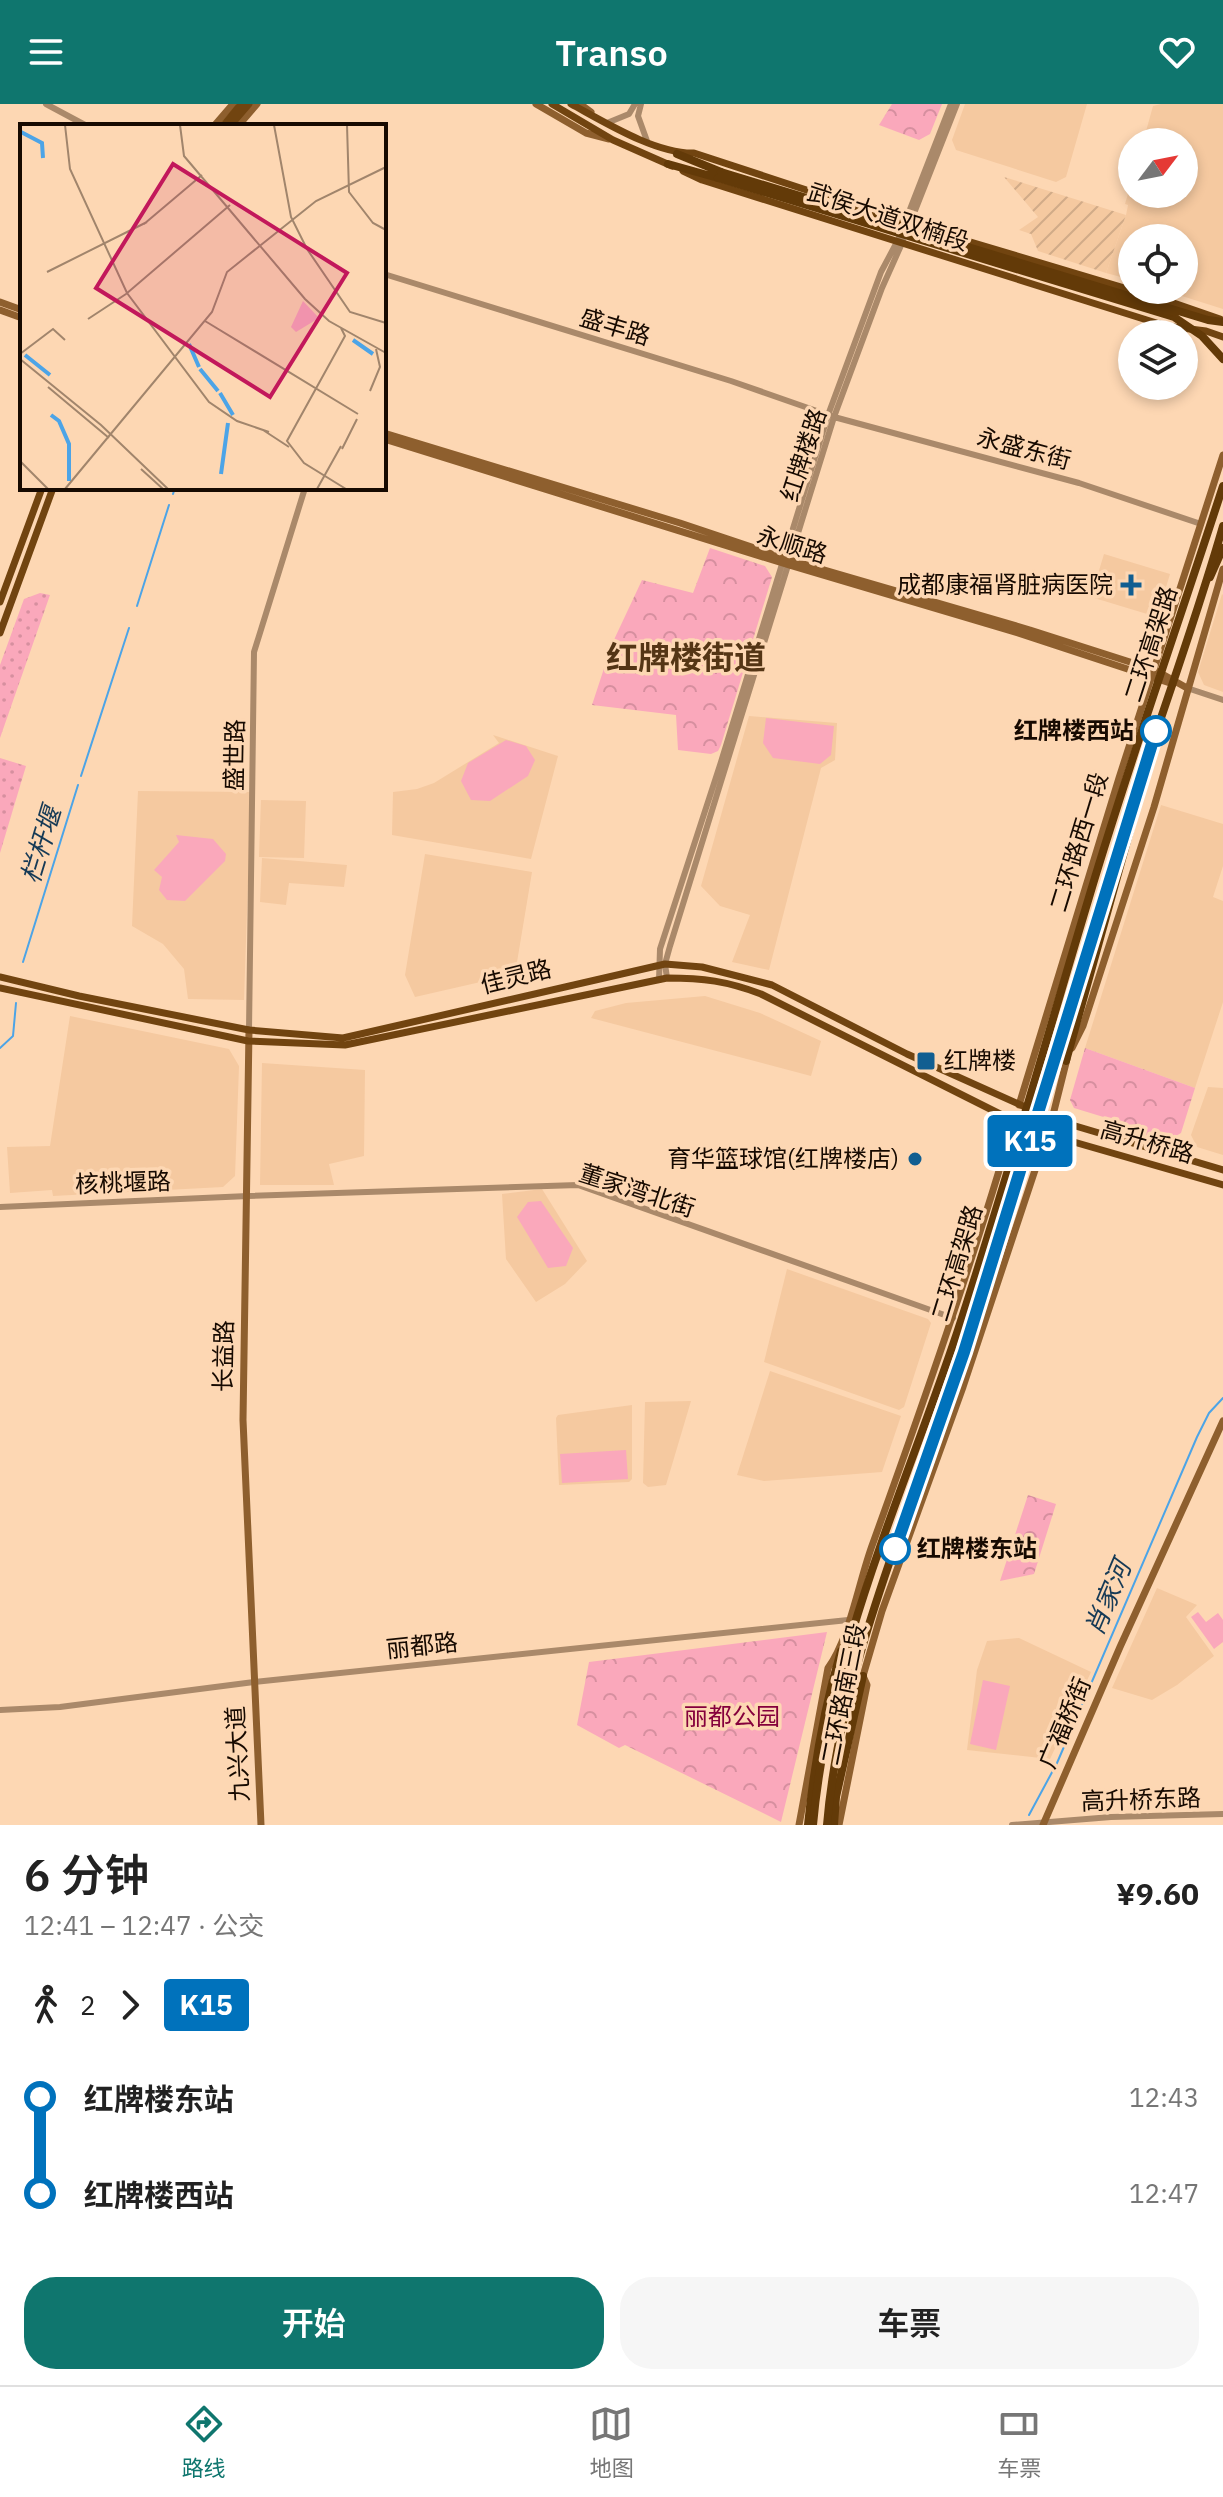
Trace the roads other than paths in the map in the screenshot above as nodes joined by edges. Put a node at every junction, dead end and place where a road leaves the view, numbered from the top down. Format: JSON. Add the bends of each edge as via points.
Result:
{"nodes":[{"id":1,"x":46,"y":104,"type":"edge"},
{"id":2,"x":233,"y":104,"type":"edge"},
{"id":3,"x":241,"y":104,"type":"edge"},
{"id":4,"x":249,"y":104,"type":"edge"},
{"id":5,"x":257,"y":104,"type":"edge"},
{"id":6,"x":536,"y":104,"type":"edge"},
{"id":7,"x":552,"y":104,"type":"edge"},
{"id":8,"x":571,"y":104,"type":"edge"},
{"id":9,"x":580,"y":104,"type":"edge"},
{"id":10,"x":638,"y":104,"type":"edge"},
{"id":11,"x":954,"y":104,"type":"edge"},
{"id":12,"x":605,"y":122,"type":"junction"},
{"id":13,"x":83,"y":124,"type":"edge"},
{"id":14,"x":216,"y":124,"type":"edge"},
{"id":15,"x":225,"y":124,"type":"edge"},
{"id":16,"x":232,"y":124,"type":"edge"},
{"id":17,"x":240,"y":124,"type":"edge"},
{"id":18,"x":613,"y":140,"type":"junction"},
{"id":19,"x":647,"y":141,"type":"junction"},
{"id":20,"x":677,"y":154,"type":"junction"},
{"id":21,"x":668,"y":164,"type":"junction"},
{"id":22,"x":720,"y":175,"type":"junction"},
{"id":23,"x":908,"y":223,"type":"junction"},
{"id":24,"x":900,"y":241,"type":"junction"},
{"id":25,"x":386,"y":275,"type":"edge"},
{"id":26,"x":0,"y":302,"type":"edge"},
{"id":27,"x":20,"y":309,"type":"edge"},
{"id":28,"x":0,"y":310,"type":"edge"},
{"id":29,"x":20,"y":317,"type":"edge"},
{"id":30,"x":1223,"y":321,"type":"edge"},
{"id":31,"x":1223,"y":337,"type":"edge"},
{"id":32,"x":1223,"y":359,"type":"edge"},
{"id":33,"x":831,"y":416,"type":"junction"},
{"id":34,"x":386,"y":434,"type":"edge"},
{"id":35,"x":386,"y":440,"type":"edge"},
{"id":36,"x":1223,"y":455,"type":"edge"},
{"id":37,"x":1223,"y":486,"type":"edge"},
{"id":38,"x":41,"y":490,"type":"edge"},
{"id":39,"x":52,"y":490,"type":"edge"},
{"id":40,"x":304,"y":490,"type":"edge"},
{"id":41,"x":1201,"y":524,"type":"junction"},
{"id":42,"x":1223,"y":526,"type":"edge"},
{"id":43,"x":1223,"y":548,"type":"edge"},
{"id":44,"x":786,"y":562,"type":"junction"},
{"id":45,"x":1223,"y":569,"type":"edge"},
{"id":46,"x":1206,"y":584,"type":"junction"},
{"id":47,"x":0,"y":602,"type":"edge"},
{"id":48,"x":0,"y":633,"type":"edge"},
{"id":49,"x":1154,"y":674,"type":"junction"},
{"id":50,"x":1187,"y":688,"type":"junction"},
{"id":51,"x":1223,"y":700,"type":"edge"},
{"id":52,"x":1150,"y":748,"type":"junction"},
{"id":53,"x":661,"y":965,"type":"junction"},
{"id":54,"x":0,"y":977,"type":"edge"},
{"id":55,"x":663,"y":979,"type":"junction"},
{"id":56,"x":0,"y":988,"type":"edge"},
{"id":57,"x":249,"y":1030,"type":"junction"},
{"id":58,"x":248,"y":1041,"type":"junction"},
{"id":59,"x":1066,"y":1061,"type":"junction"},
{"id":60,"x":1019,"y":1105,"type":"junction"},
{"id":61,"x":1052,"y":1119,"type":"junction"},
{"id":62,"x":1014,"y":1121,"type":"junction"},
{"id":63,"x":1046,"y":1134,"type":"junction"},
{"id":64,"x":1223,"y":1170,"type":"edge"},
{"id":65,"x":1223,"y":1185,"type":"edge"},
{"id":66,"x":248,"y":1196,"type":"junction"},
{"id":67,"x":0,"y":1207,"type":"edge"},
{"id":68,"x":953,"y":1318,"type":"junction"},
{"id":69,"x":1223,"y":1421,"type":"edge"},
{"id":70,"x":848,"y":1620,"type":"junction"},
{"id":71,"x":841,"y":1651,"type":"junction"},
{"id":72,"x":863,"y":1676,"type":"junction"},
{"id":73,"x":254,"y":1682,"type":"junction"},
{"id":74,"x":0,"y":1710,"type":"edge"},
{"id":75,"x":1223,"y":1814,"type":"edge"},
{"id":76,"x":1043,"y":1824,"type":"edge"},
{"id":77,"x":261,"y":1825,"type":"edge"},
{"id":78,"x":799,"y":1825,"type":"edge"},
{"id":79,"x":810,"y":1825,"type":"edge"},
{"id":80,"x":827,"y":1825,"type":"edge"},
{"id":81,"x":836,"y":1825,"type":"edge"},
{"id":82,"x":1012,"y":1825,"type":"edge"}],
"edges":[{"from":1,"to":13,"type":"street"},
{"from":2,"to":14,"type":"main road"},
{"from":3,"to":15,"type":"main road"},
{"from":4,"to":16,"type":"main road"},
{"from":5,"to":17,"type":"main road"},
{"from":6,"to":18,"type":"main road","via":[[586,133]]},
{"from":7,"to":18,"type":"main road","name":"武侯大道双楠段"},
{"from":8,"to":12,"type":"main road","name":"武侯大道双楠段"},
{"from":9,"to":12,"type":"main road"},
{"from":10,"to":12,"type":"street","via":[[629,114]]},
{"from":10,"to":19,"type":"street"},
{"from":11,"to":23,"type":"street","name":"红牌楼路"},
{"from":12,"to":19,"type":"main road","name":"武侯大道双楠段"},
{"from":18,"to":21,"type":"main road","name":"武侯大道双楠段"},
{"from":19,"to":20,"type":"main road","name":"武侯大道双楠段"},
{"from":20,"to":22,"type":"highway"},
{"from":20,"to":23,"type":"main road","name":"武侯大道双楠段","via":[[694,153]]},
{"from":21,"to":22,"type":"highway"},
{"from":21,"to":24,"type":"main road","name":"武侯大道双楠段","via":[[702,180]]},
{"from":22,"to":30,"type":"highway","bridge":true},
{"from":22,"to":32,"type":"highway","bridge":true,"via":[[1174,317]]},
{"from":23,"to":24,"type":"street","name":"红牌楼路"},
{"from":23,"to":30,"type":"main road","name":"武侯大道双楠段"},
{"from":24,"to":31,"type":"main road","name":"武侯大道双楠段","via":[[1166,326]]},
{"from":24,"to":33,"type":"street","name":"红牌楼路","via":[[881,272]]},
{"from":25,"to":33,"type":"street","name":"盛丰路"},
{"from":26,"to":27,"type":"main road"},
{"from":28,"to":29,"type":"main road"},
{"from":33,"to":41,"type":"street","name":"永盛东街","via":[[1079,483]]},
{"from":33,"to":44,"type":"street","name":"红牌楼路"},
{"from":34,"to":44,"type":"main road","via":[[680,523]]},
{"from":35,"to":44,"type":"main road","name":"永顺路"},
{"from":36,"to":41,"type":"main road","name":"二环路西一段"},
{"from":37,"to":79,"type":"highway","name":"二环高架路","bridge":true,"via":[[1091,891],[957,1331],[868,1581],[832,1711]]},
{"from":38,"to":47,"type":"main road"},
{"from":39,"to":48,"type":"main road"},
{"from":40,"to":57,"type":"street","name":"盛世路","via":[[254,652]]},
{"from":41,"to":49,"type":"main road","name":"二环路西一段"},
{"from":42,"to":46,"type":"highway","name":"二环高架路","bridge":true},
{"from":43,"to":46,"type":"highway","bridge":true},
{"from":44,"to":49,"type":"main road","name":"永顺路"},
{"from":44,"to":53,"type":"street","name":"红牌楼路"},
{"from":45,"to":50,"type":"main road"},
{"from":46,"to":52,"type":"highway","name":"二环高架路","bridge":true},
{"from":49,"to":50,"type":"main road","name":"永顺路"},
{"from":49,"to":60,"type":"main road","name":"二环路西一段"},
{"from":50,"to":51,"type":"street"},
{"from":50,"to":59,"type":"main road","via":[[1088,1011]]},
{"from":52,"to":59,"type":"highway","bridge":true},
{"from":52,"to":80,"type":"highway","name":"二环高架路","bridge":true,"via":[[964,1352],[871,1618],[853,1681]]},
{"from":53,"to":55,"type":"street","name":"红牌楼路"},
{"from":53,"to":57,"type":"main road","name":"佳灵路","via":[[343,1038]]},
{"from":53,"to":60,"type":"main road","name":"佳灵路","via":[[702,967],[772,985]]},
{"from":54,"to":57,"type":"main road","name":"佳灵路"},
{"from":55,"to":58,"type":"main road","name":"佳灵路","via":[[345,1045]]},
{"from":55,"to":62,"type":"main road","name":"佳灵路","via":[[704,978],[761,994]]},
{"from":56,"to":58,"type":"main road","name":"佳灵路"},
{"from":57,"to":58,"type":"main road","name":"长益路"},
{"from":58,"to":66,"type":"main road","name":"长益路"},
{"from":59,"to":61,"type":"main road"},
{"from":60,"to":61,"type":"main road","name":"高升桥路"},
{"from":60,"to":62,"type":"main road"},
{"from":61,"to":63,"type":"main road","name":"二环路南三段"},
{"from":61,"to":64,"type":"main road","name":"高升桥路"},
{"from":62,"to":63,"type":"main road","name":"高升桥路"},
{"from":62,"to":68,"type":"main road","name":"二环路南三段"},
{"from":63,"to":65,"type":"main road","name":"高升桥路"},
{"from":63,"to":72,"type":"main road","name":"二环路南三段"},
{"from":66,"to":67,"type":"street","name":"核桃堰路"},
{"from":66,"to":68,"type":"street","name":"董家湾北街","via":[[578,1185]]},
{"from":66,"to":73,"type":"main road","name":"长益路","via":[[243,1420]]},
{"from":68,"to":70,"type":"main road","name":"二环路南三段"},
{"from":69,"to":76,"type":"main road","name":"广福桥街"},
{"from":70,"to":71,"type":"main road","name":"二环路南三段"},
{"from":70,"to":73,"type":"street","name":"丽都路"},
{"from":71,"to":78,"type":"main road","name":"二环路南三段","via":[[828,1668]]},
{"from":71,"to":79,"type":"highway","bridge":true,"via":[[820,1737]]},
{"from":72,"to":81,"type":"highway","bridge":true,"via":[[836,1797]]},
{"from":72,"to":81,"type":"main road","name":"二环路南三段","via":[[867,1685]]},
{"from":73,"to":74,"type":"street","name":"丽都路"},
{"from":73,"to":77,"type":"main road","name":"九兴大道"},
{"from":75,"to":76,"type":"street","name":"高升桥东路"},
{"from":76,"to":82,"type":"street","name":"高升桥东路"}]}
